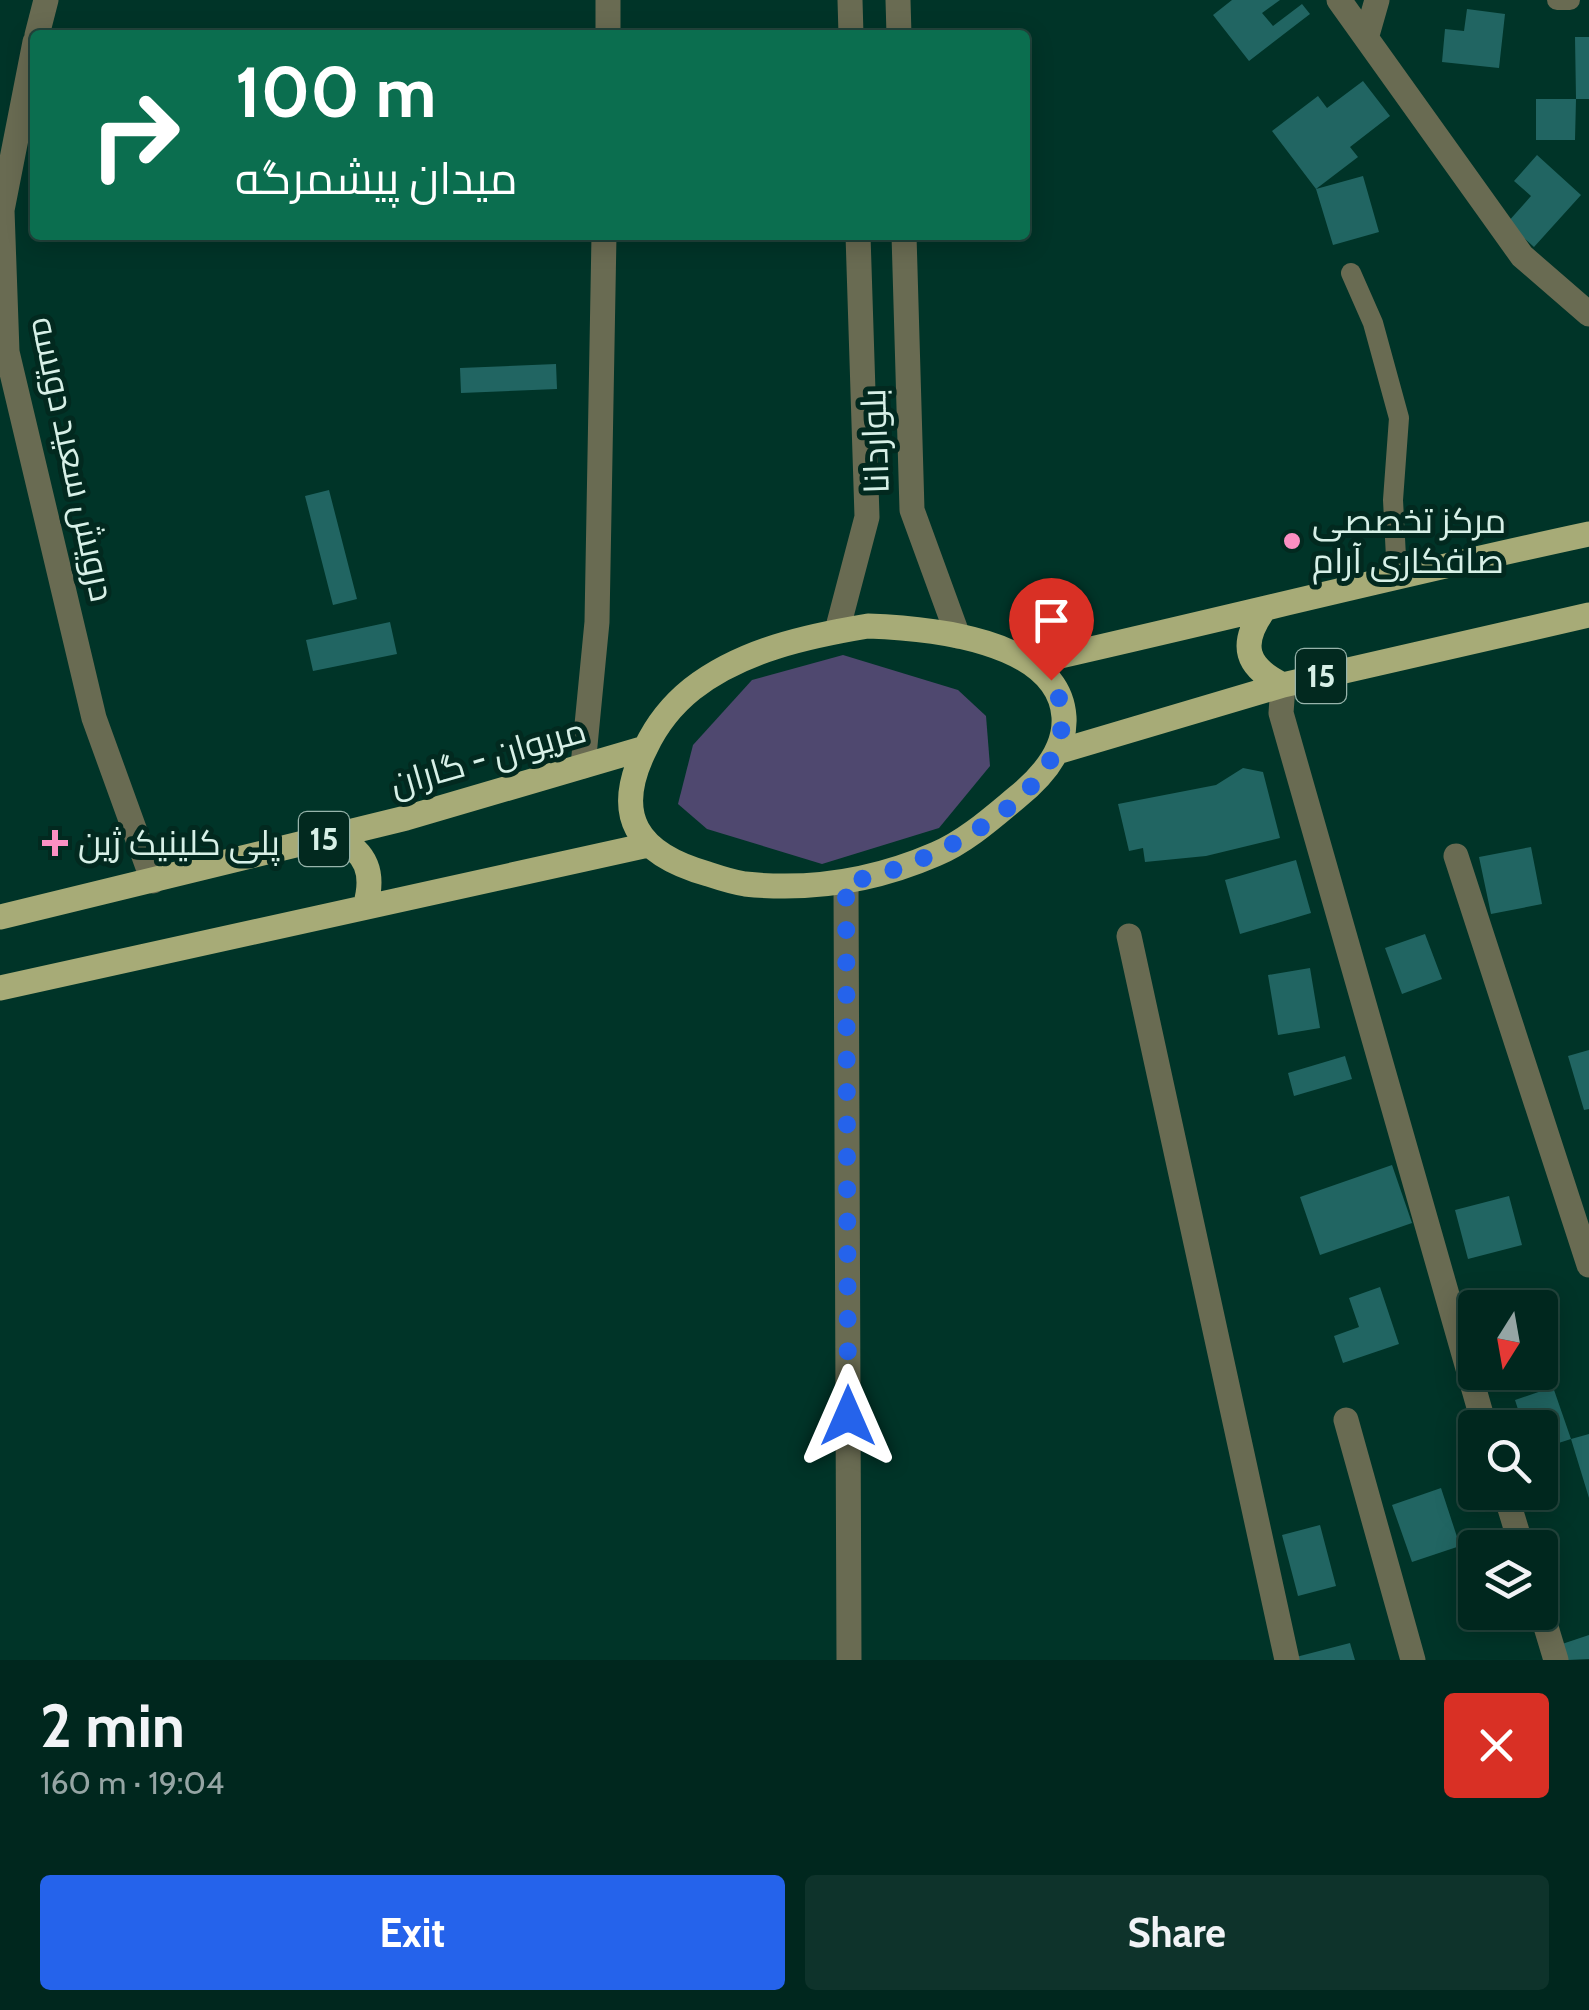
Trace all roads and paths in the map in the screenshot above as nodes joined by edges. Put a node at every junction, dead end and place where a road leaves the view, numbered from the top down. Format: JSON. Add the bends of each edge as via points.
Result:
{"nodes":[{"id":1,"x":46,"y":0,"type":"edge"},
{"id":2,"x":608,"y":0,"type":"edge"},
{"id":3,"x":850,"y":0,"type":"edge"},
{"id":4,"x":898,"y":0,"type":"edge"},
{"id":5,"x":1340,"y":0,"type":"edge"},
{"id":6,"x":1377,"y":0,"type":"edge"},
{"id":7,"x":1558,"y":0,"type":"edge"},
{"id":8,"x":1570,"y":0,"type":"edge"},
{"id":9,"x":38,"y":30,"type":"edge"},
{"id":10,"x":608,"y":30,"type":"edge"},
{"id":11,"x":851,"y":30,"type":"edge"},
{"id":12,"x":898,"y":30,"type":"edge"},
{"id":13,"x":1366,"y":35,"type":"junction"},
{"id":14,"x":30,"y":67,"type":"edge"},
{"id":15,"x":604,"y":240,"type":"edge"},
{"id":16,"x":858,"y":240,"type":"edge"},
{"id":17,"x":904,"y":240,"type":"edge"},
{"id":18,"x":1351,"y":273,"type":"dead end"},
{"id":19,"x":1589,"y":314,"type":"edge"},
{"id":20,"x":1589,"y":534,"type":"edge"},
{"id":21,"x":1402,"y":574,"type":"junction"},
{"id":22,"x":1263,"y":611,"type":"junction"},
{"id":23,"x":1589,"y":615,"type":"edge"},
{"id":24,"x":837,"y":632,"type":"junction"},
{"id":25,"x":958,"y":636,"type":"junction"},
{"id":26,"x":1030,"y":664,"type":"junction"},
{"id":27,"x":1283,"y":685,"type":"junction"},
{"id":28,"x":645,"y":748,"type":"junction"},
{"id":29,"x":1057,"y":752,"type":"junction"},
{"id":30,"x":583,"y":766,"type":"junction"},
{"id":31,"x":336,"y":836,"type":"junction"},
{"id":32,"x":648,"y":845,"type":"junction"},
{"id":33,"x":1456,"y":856,"type":"dead end"},
{"id":34,"x":152,"y":881,"type":"junction"},
{"id":35,"x":846,"y":882,"type":"junction"},
{"id":36,"x":365,"y":908,"type":"junction"},
{"id":37,"x":0,"y":917,"type":"edge"},
{"id":38,"x":1129,"y":936,"type":"dead end"},
{"id":39,"x":0,"y":988,"type":"edge"},
{"id":40,"x":1589,"y":1265,"type":"edge"},
{"id":41,"x":1480,"y":1410,"type":"edge"},
{"id":42,"x":1346,"y":1420,"type":"dead end"},
{"id":43,"x":1547,"y":1630,"type":"edge"},
{"id":44,"x":849,"y":1660,"type":"edge"},
{"id":45,"x":1288,"y":1660,"type":"edge"},
{"id":46,"x":1414,"y":1660,"type":"edge"},
{"id":47,"x":1556,"y":1660,"type":"edge"}],
"edges":[{"from":1,"to":9,"type":"street"},
{"from":2,"to":10,"type":"street"},
{"from":3,"to":11,"type":"street"},
{"from":4,"to":12,"type":"street"},
{"from":5,"to":13,"type":"street"},
{"from":6,"to":13,"type":"street"},
{"from":7,"to":8,"type":"lane"},
{"from":13,"to":19,"type":"street","via":[[1522,256]]},
{"from":14,"to":34,"type":"street","name":"درویش سعید دویسه","via":[[2,210],[7,352],[94,718]]},
{"from":15,"to":30,"type":"street","via":[[598,622]]},
{"from":16,"to":24,"type":"street","name":"بلواردانا","via":[[866,516]]},
{"from":17,"to":25,"type":"street","name":"بلواردانا","via":[[912,510]]},
{"from":18,"to":21,"type":"lane","via":[[1399,418],[1392,500]]},
{"from":20,"to":21,"type":"main road","number":"15"},
{"from":21,"to":22,"type":"main road","number":"15"},
{"from":22,"to":26,"type":"main road","number":"15"},
{"from":22,"to":27,"type":"main road","via":[[1249,631],[1249,654],[1262,675]]},
{"from":23,"to":27,"type":"main road","number":"15"},
{"from":24,"to":25,"type":"main road","via":[[868,626]]},
{"from":24,"to":28,"type":"main road","via":[[748,657],[694,688],[658,722]]},
{"from":25,"to":26,"type":"main road"},
{"from":26,"to":29,"type":"main road","via":[[1051,680],[1062,702]]},
{"from":27,"to":29,"type":"main road","number":"15"},
{"from":27,"to":41,"type":"street","via":[[1280,713]]},
{"from":28,"to":30,"type":"main road","name":"مریوان - گاران","number":"15"},
{"from":28,"to":32,"type":"main road","via":[[630,782],[629,804]]},
{"from":29,"to":35,"type":"main road","via":[[1026,790],[966,837],[940,853]]},
{"from":30,"to":31,"type":"main road","name":"مریوان - گاران","number":"15"},
{"from":31,"to":34,"type":"main road","name":"مریوان - گاران","number":"15"},
{"from":31,"to":36,"type":"main road","via":[[368,864]]},
{"from":32,"to":35,"type":"main road","via":[[678,864],[740,883],[803,888]]},
{"from":32,"to":36,"type":"main road","number":"15"},
{"from":33,"to":40,"type":"street"},
{"from":34,"to":37,"type":"main road","name":"مریوان - گاران","number":"15"},
{"from":35,"to":44,"type":"street"},
{"from":36,"to":39,"type":"main road","number":"15"},
{"from":38,"to":45,"type":"street"},
{"from":42,"to":46,"type":"street"},
{"from":43,"to":47,"type":"street"}]}
